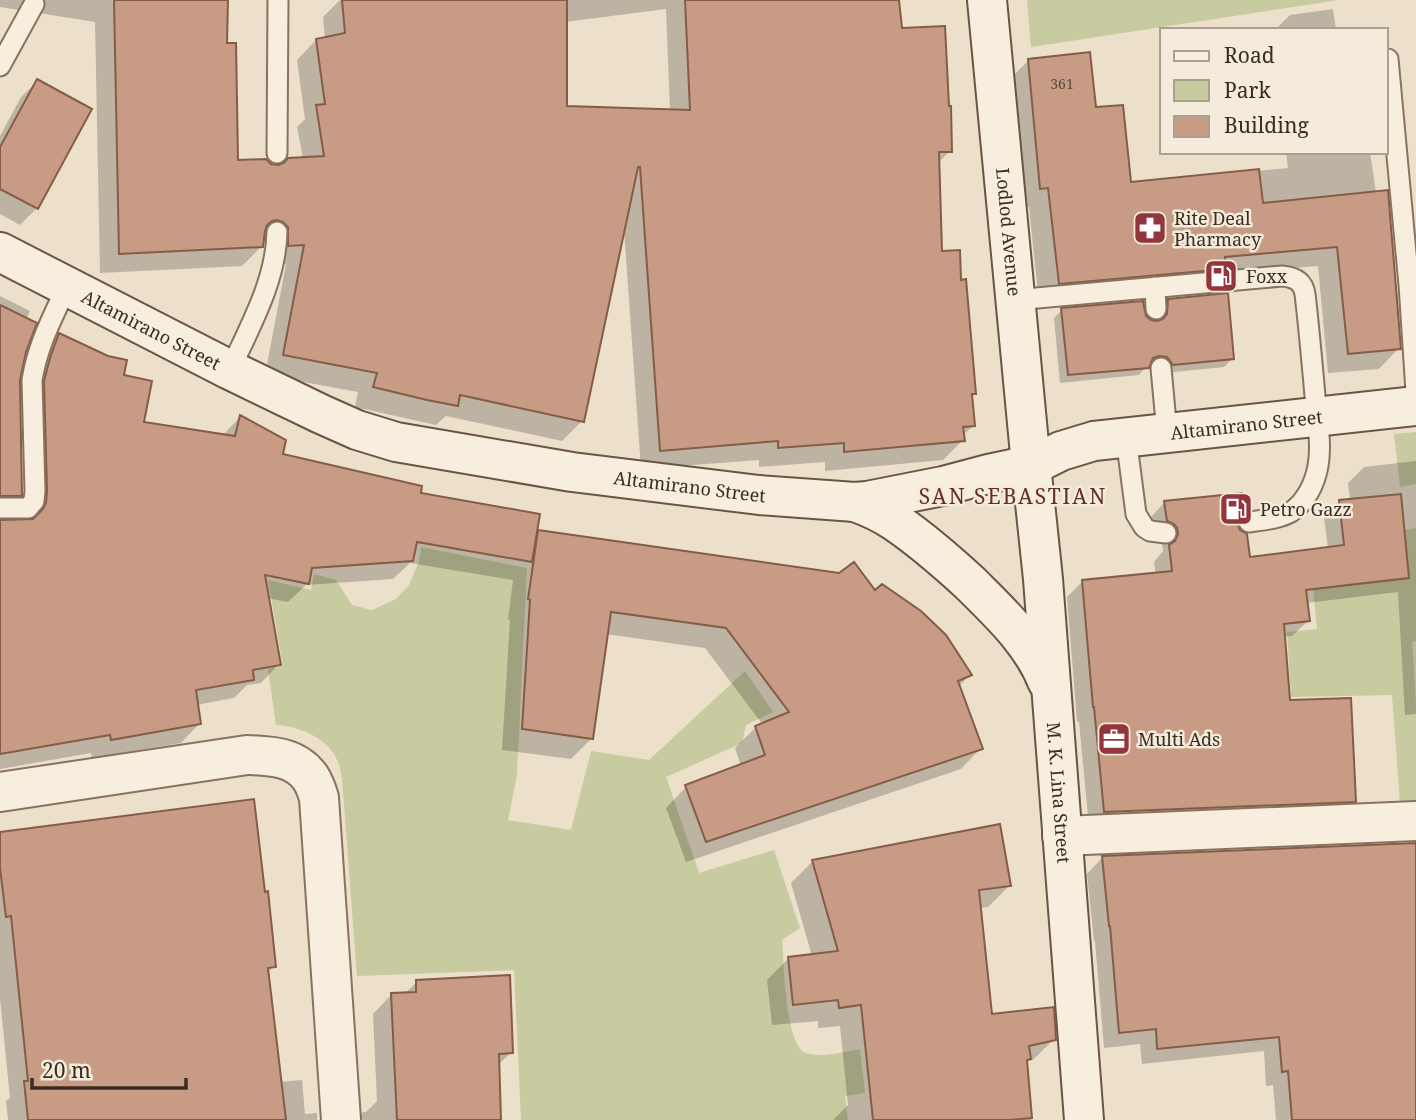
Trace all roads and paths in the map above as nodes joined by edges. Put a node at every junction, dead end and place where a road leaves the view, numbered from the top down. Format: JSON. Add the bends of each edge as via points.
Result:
{"nodes":[{"id":1,"x":278,"y":0,"type":"edge"},
{"id":2,"x":987,"y":0,"type":"edge"},
{"id":3,"x":34,"y":5,"type":"dead end"},
{"id":4,"x":1388,"y":60,"type":"dead end"},
{"id":5,"x":0,"y":66,"type":"edge"},
{"id":6,"x":277,"y":153,"type":"dead end"},
{"id":7,"x":277,"y":232,"type":"dead end"},
{"id":8,"x":0,"y":252,"type":"edge"},
{"id":9,"x":67,"y":286,"type":"junction"},
{"id":10,"x":1155,"y":287,"type":"junction"},
{"id":11,"x":1015,"y":300,"type":"junction"},
{"id":12,"x":1156,"y":309,"type":"dead end"},
{"id":13,"x":1161,"y":368,"type":"dead end"},
{"id":14,"x":230,"y":370,"type":"junction"},
{"id":15,"x":1416,"y":392,"type":"edge"},
{"id":16,"x":1416,"y":406,"type":"edge"},
{"id":17,"x":1317,"y":416,"type":"junction"},
{"id":18,"x":1167,"y":433,"type":"junction"},
{"id":19,"x":1126,"y":437,"type":"junction"},
{"id":20,"x":1031,"y":465,"type":"junction"},
{"id":21,"x":855,"y":502,"type":"junction"},
{"id":22,"x":0,"y":508,"type":"edge"},
{"id":23,"x":1249,"y":522,"type":"dead end"},
{"id":24,"x":1166,"y":533,"type":"dead end"},
{"id":25,"x":1051,"y":697,"type":"junction"},
{"id":26,"x":0,"y":792,"type":"edge"},
{"id":27,"x":1416,"y":821,"type":"edge"},
{"id":28,"x":1062,"y":836,"type":"junction"},
{"id":29,"x":341,"y":1120,"type":"edge"},
{"id":30,"x":1084,"y":1120,"type":"edge"}],
"edges":[{"from":1,"to":6,"type":"lane"},
{"from":2,"to":11,"type":"main road","name":"Lodlod Avenue"},
{"from":3,"to":5,"type":"lane"},
{"from":4,"to":15,"type":"lane"},
{"from":7,"to":14,"type":"lane","via":[[264,296]]},
{"from":8,"to":9,"type":"main road","name":"Altamirano Street"},
{"from":9,"to":14,"type":"main road","name":"Altamirano Street"},
{"from":9,"to":22,"type":"lane","via":[[38,350],[32,380],[34,501],[28,508]]},
{"from":10,"to":11,"type":"lane"},
{"from":10,"to":12,"type":"lane"},
{"from":10,"to":17,"type":"lane","via":[[1282,276],[1301,282],[1306,293]]},
{"from":11,"to":20,"type":"main road","name":"Lodlod Avenue"},
{"from":13,"to":18,"type":"lane"},
{"from":14,"to":21,"type":"main road","name":"Altamirano Street","via":[[357,430],[396,442],[572,472]]},
{"from":16,"to":17,"type":"main road","name":"Altamirano Street"},
{"from":17,"to":18,"type":"main road","name":"Altamirano Street"},
{"from":17,"to":23,"type":"lane","via":[[1318,467],[1305,499],[1292,512]]},
{"from":18,"to":19,"type":"main road","name":"Altamirano Street"},
{"from":19,"to":20,"type":"main road","name":"Altamirano Street","via":[[1082,444]]},
{"from":19,"to":24,"type":"lane","via":[[1136,514],[1150,531]]},
{"from":20,"to":21,"type":"main road","name":"Altamirano Street"},
{"from":20,"to":25,"type":"main road","name":"M. K. Lina Street"},
{"from":21,"to":25,"type":"main road","via":[[920,539],[993,606],[1038,662]]},
{"from":25,"to":28,"type":"main road","name":"M. K. Lina Street"},
{"from":26,"to":29,"type":"main road","via":[[247,755],[296,763],[311,778],[319,798]]},
{"from":27,"to":28,"type":"main road"},
{"from":28,"to":30,"type":"main road","name":"M. K. Lina Street"}]}
